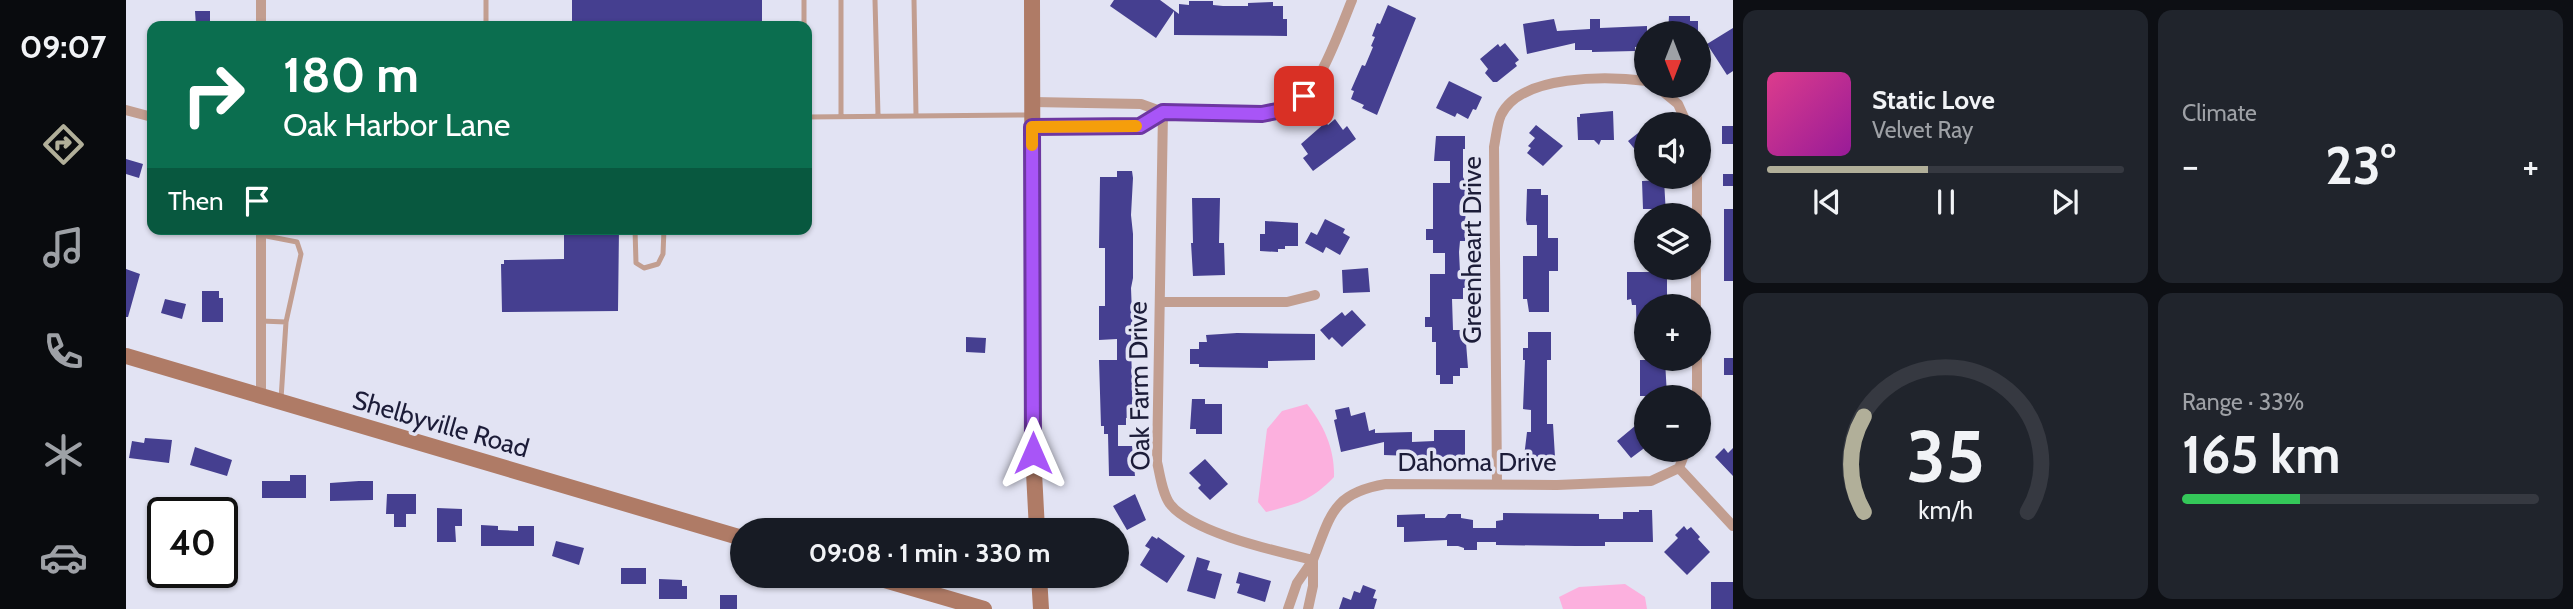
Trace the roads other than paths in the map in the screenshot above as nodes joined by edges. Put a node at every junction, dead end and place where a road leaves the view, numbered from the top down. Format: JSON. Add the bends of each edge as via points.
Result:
{"nodes":[{"id":1,"x":261,"y":0,"type":"edge"},
{"id":2,"x":486,"y":0,"type":"edge"},
{"id":3,"x":804,"y":0,"type":"edge"},
{"id":4,"x":841,"y":0,"type":"edge"},
{"id":5,"x":875,"y":0,"type":"edge"},
{"id":6,"x":914,"y":0,"type":"edge"},
{"id":7,"x":1032,"y":0,"type":"edge"},
{"id":8,"x":1352,"y":0,"type":"edge"},
{"id":9,"x":261,"y":21,"type":"edge"},
{"id":10,"x":486,"y":21,"type":"edge"},
{"id":11,"x":804,"y":21,"type":"edge"},
{"id":12,"x":1634,"y":79,"type":"edge"},
{"id":13,"x":1671,"y":98,"type":"edge"},
{"id":14,"x":126,"y":110,"type":"edge"},
{"id":15,"x":1163,"y":112,"type":"junction"},
{"id":16,"x":1682,"y":112,"type":"edge"},
{"id":17,"x":916,"y":115,"type":"junction"},
{"id":18,"x":1032,"y":115,"type":"junction"},
{"id":19,"x":147,"y":116,"type":"edge"},
{"id":20,"x":841,"y":116,"type":"junction"},
{"id":21,"x":878,"y":116,"type":"junction"},
{"id":22,"x":812,"y":117,"type":"edge"},
{"id":23,"x":261,"y":235,"type":"edge"},
{"id":24,"x":272,"y":235,"type":"edge"},
{"id":25,"x":635,"y":235,"type":"edge"},
{"id":26,"x":664,"y":235,"type":"edge"},
{"id":27,"x":1315,"y":295,"type":"dead end"},
{"id":28,"x":1160,"y":302,"type":"junction"},
{"id":29,"x":261,"y":321,"type":"junction"},
{"id":30,"x":286,"y":321,"type":"junction"},
{"id":31,"x":126,"y":356,"type":"edge"},
{"id":32,"x":261,"y":396,"type":"junction"},
{"id":33,"x":281,"y":402,"type":"junction"},
{"id":34,"x":1681,"y":462,"type":"edge"},
{"id":35,"x":1679,"y":468,"type":"junction"},
{"id":36,"x":1497,"y":484,"type":"junction"},
{"id":37,"x":1036,"y":518,"type":"edge"},
{"id":38,"x":1733,"y":526,"type":"edge"},
{"id":39,"x":730,"y":534,"type":"edge"},
{"id":40,"x":1313,"y":560,"type":"junction"},
{"id":41,"x":913,"y":588,"type":"edge"},
{"id":42,"x":1040,"y":588,"type":"edge"},
{"id":43,"x":984,"y":609,"type":"edge"},
{"id":44,"x":1041,"y":609,"type":"edge"},
{"id":45,"x":1289,"y":609,"type":"edge"},
{"id":46,"x":1308,"y":609,"type":"edge"}],
"edges":[{"from":1,"to":9,"type":"street"},
{"from":2,"to":10,"type":"lane"},
{"from":3,"to":11,"type":"lane"},
{"from":4,"to":20,"type":"lane"},
{"from":5,"to":21,"type":"lane"},
{"from":6,"to":17,"type":"lane"},
{"from":7,"to":18,"type":"main road"},
{"from":8,"to":15,"type":"street","via":[[1316,83],[1292,108],[1262,114]]},
{"from":12,"to":36,"type":"street","name":"Greenheart Drive","via":[[1612,76],[1545,85],[1528,90],[1501,116],[1494,147]]},
{"from":13,"to":16,"type":"street"},
{"from":14,"to":19,"type":"street"},
{"from":15,"to":18,"type":"street","via":[[1141,104]]},
{"from":15,"to":18,"type":"street","via":[[1140,126]]},
{"from":15,"to":28,"type":"street","name":"Oak Farm Drive"},
{"from":17,"to":18,"type":"lane"},
{"from":17,"to":21,"type":"lane"},
{"from":18,"to":37,"type":"main road"},
{"from":20,"to":21,"type":"lane"},
{"from":20,"to":22,"type":"lane"},
{"from":23,"to":29,"type":"street"},
{"from":24,"to":30,"type":"lane","via":[[297,242],[301,254]]},
{"from":25,"to":26,"type":"lane","via":[[636,263],[644,268],[658,264]]},
{"from":27,"to":28,"type":"street","via":[[1287,302]]},
{"from":28,"to":40,"type":"street","name":"Oak Farm Drive","via":[[1157,461],[1169,503],[1201,525]]},
{"from":29,"to":30,"type":"lane"},
{"from":29,"to":32,"type":"street"},
{"from":30,"to":33,"type":"lane"},
{"from":31,"to":32,"type":"main road","name":"Shelbyville Road"},
{"from":32,"to":33,"type":"main road","name":"Shelbyville Road"},
{"from":33,"to":39,"type":"main road","name":"Shelbyville Road"},
{"from":34,"to":35,"type":"street"},
{"from":35,"to":36,"type":"street","name":"Dahoma Drive","via":[[1651,481]]},
{"from":35,"to":38,"type":"street"},
{"from":36,"to":40,"type":"street","name":"Dahoma Drive","via":[[1362,488],[1340,502]]},
{"from":40,"to":45,"type":"street","name":"Dahoma Drive","via":[[1297,583]]},
{"from":40,"to":46,"type":"street","name":"Dahoma Drive"},
{"from":41,"to":43,"type":"main road"},
{"from":42,"to":44,"type":"main road"}]}
